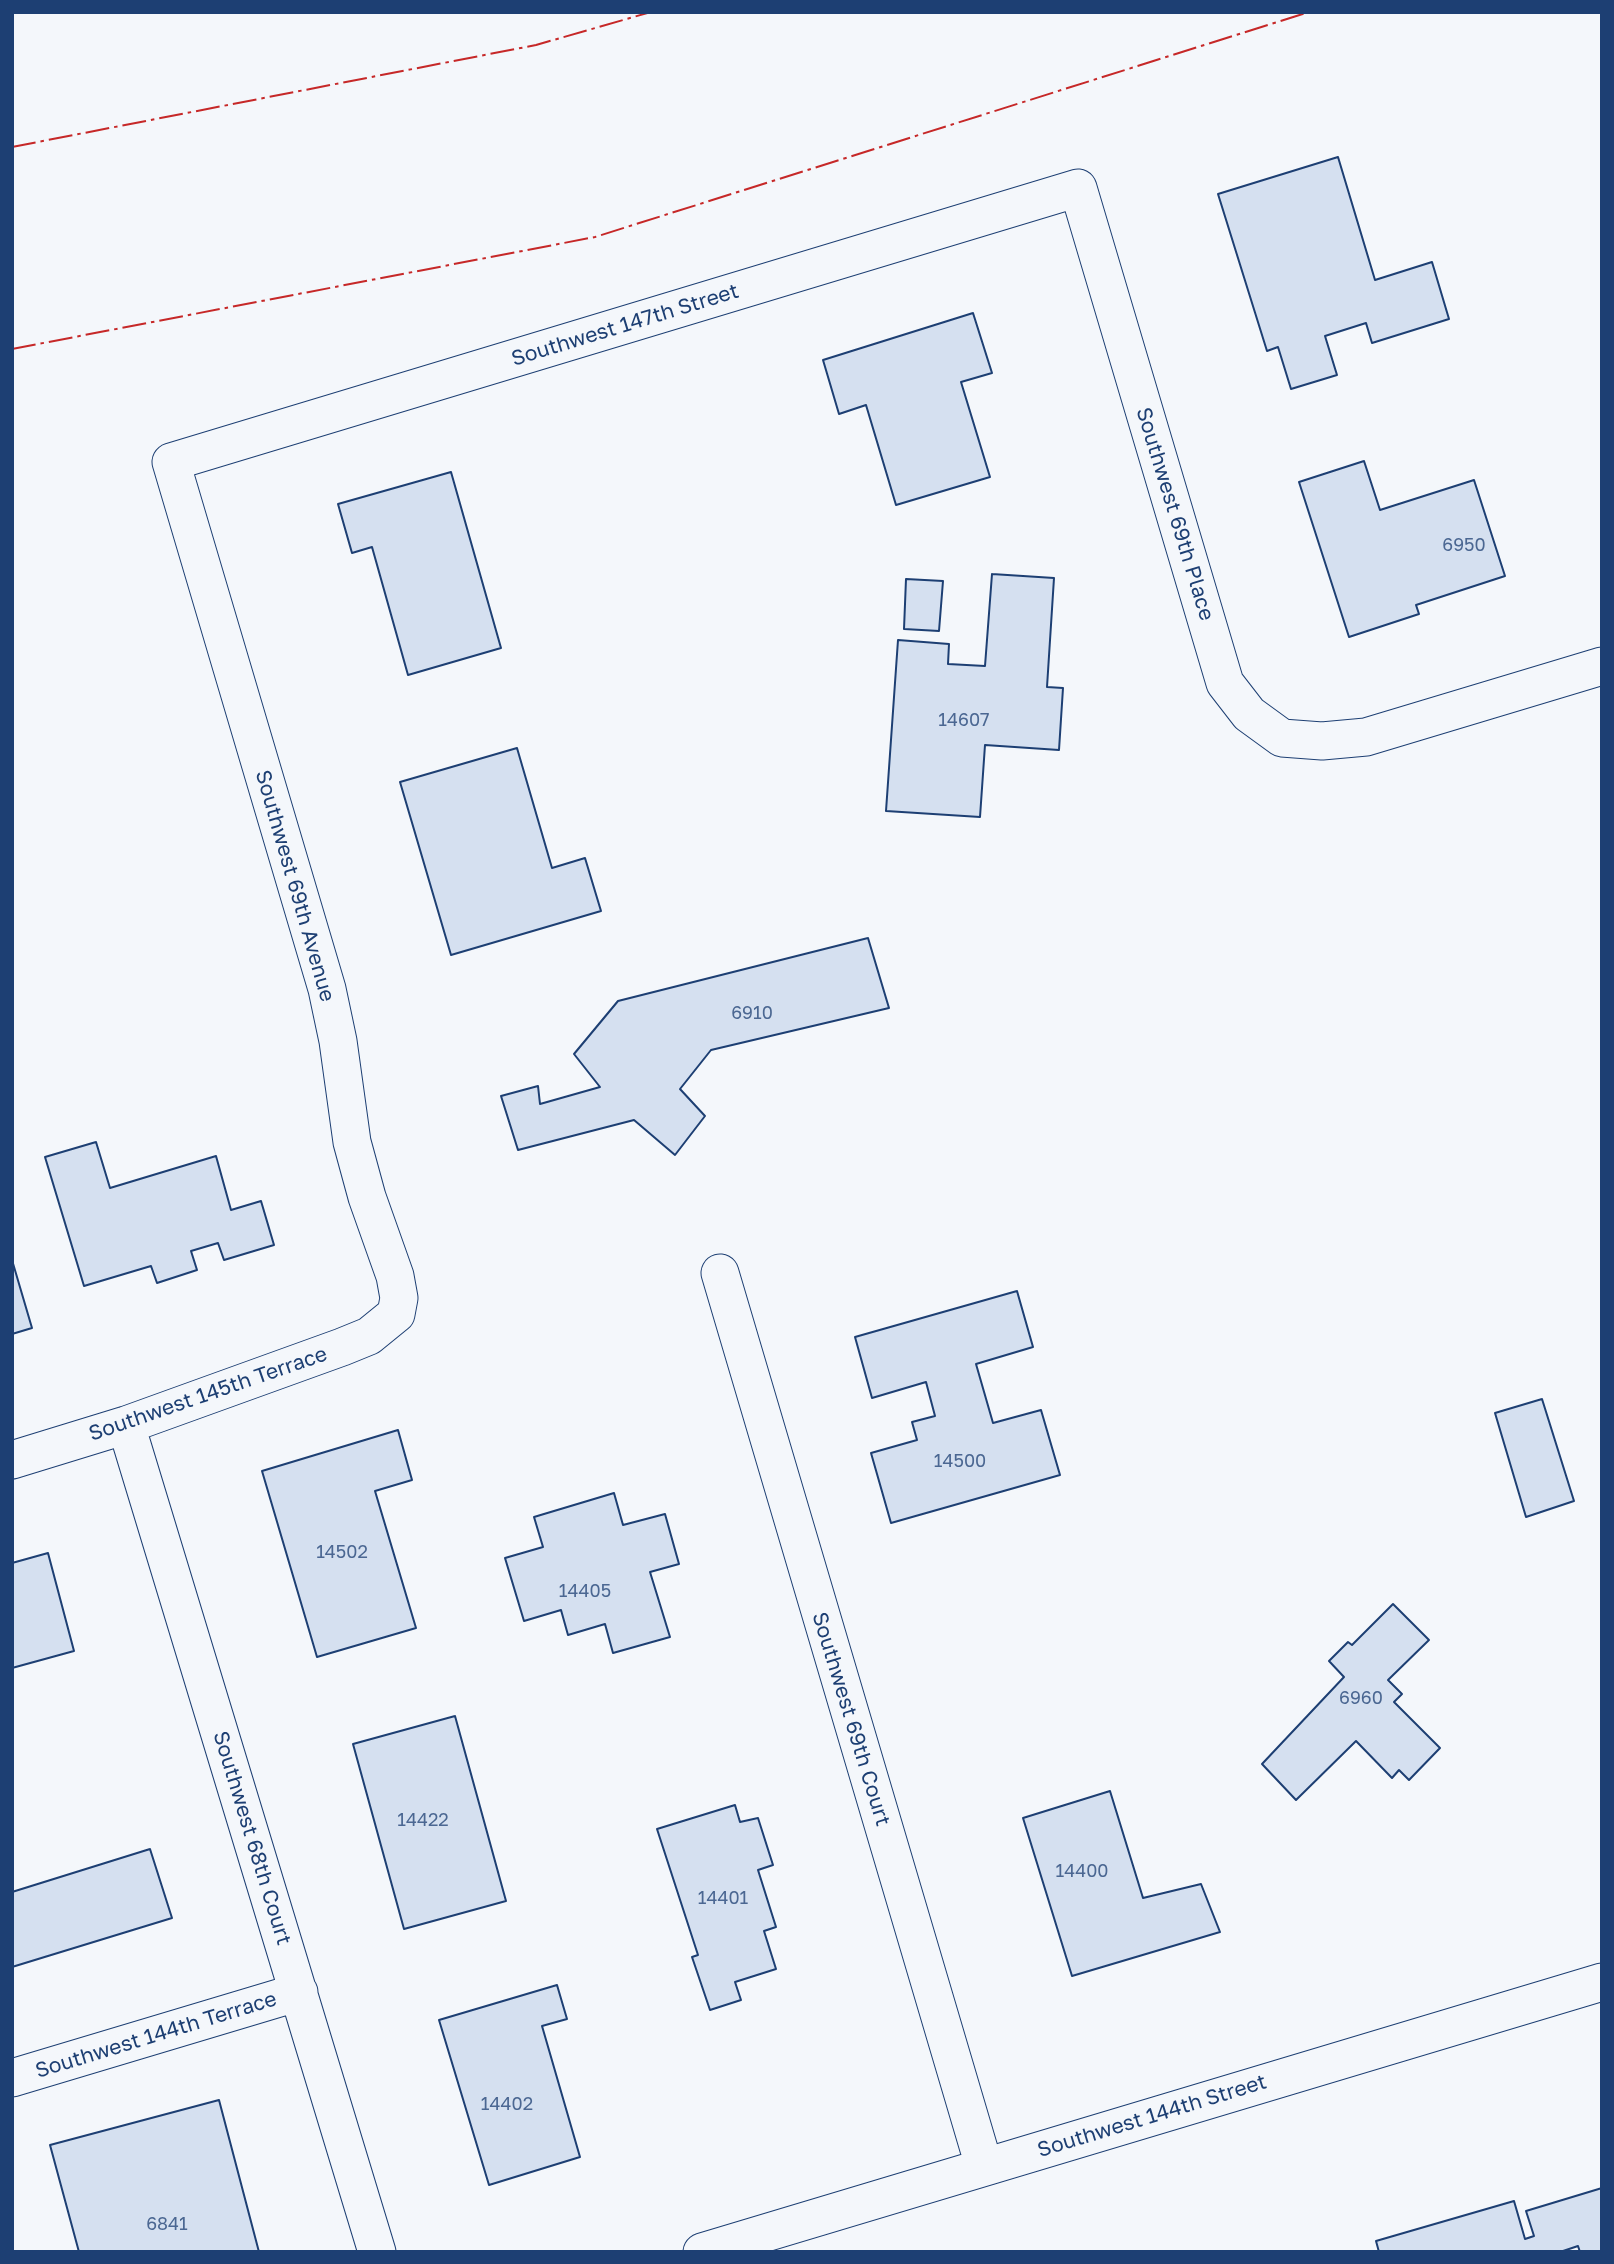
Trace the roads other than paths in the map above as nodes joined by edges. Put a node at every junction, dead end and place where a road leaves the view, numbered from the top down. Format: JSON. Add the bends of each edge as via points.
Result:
{"nodes":[{"id":1,"x":1078,"y":188,"type":"joint"},
{"id":2,"x":171,"y":462,"type":"joint"},
{"id":3,"x":1602,"y":666,"type":"edge"},
{"id":4,"x":719,"y":1273,"type":"dead end"},
{"id":5,"x":397,"y":1314,"type":"joint"},
{"id":6,"x":126,"y":1425,"type":"junction"},
{"id":7,"x":12,"y":1460,"type":"edge"},
{"id":8,"x":1602,"y":1982,"type":"edge"},
{"id":9,"x":299,"y":1992,"type":"junction"},
{"id":10,"x":12,"y":2078,"type":"edge"},
{"id":11,"x":984,"y":2166,"type":"junction"},
{"id":12,"x":377,"y":2252,"type":"edge"},
{"id":13,"x":702,"y":2252,"type":"edge"}],
"edges":[{"from":1,"to":2,"type":"street","name":"Southwest 147th Street"},
{"from":1,"to":3,"type":"street","name":"Southwest 69th Place","via":[[1225,682],[1249,714],[1282,737],[1322,741],[1366,737]]},
{"from":2,"to":5,"type":"street","name":"Southwest 69th Avenue","via":[[327,989],[352,1142],[395,1276]]},
{"from":4,"to":11,"type":"street","name":"Southwest 69th Court"},
{"from":5,"to":6,"type":"street","name":"Southwest 145th Terrace","via":[[360,1340]]},
{"from":6,"to":7,"type":"street","name":"Southwest 145th Terrace"},
{"from":6,"to":9,"type":"street","name":"Southwest 68th Court"},
{"from":8,"to":11,"type":"street","name":"Southwest 144th Street"},
{"from":9,"to":10,"type":"street","name":"Southwest 144th Terrace"},
{"from":9,"to":12,"type":"street","name":"Southwest 68th Court"},
{"from":11,"to":13,"type":"street","name":"Southwest 144th Street"}]}
